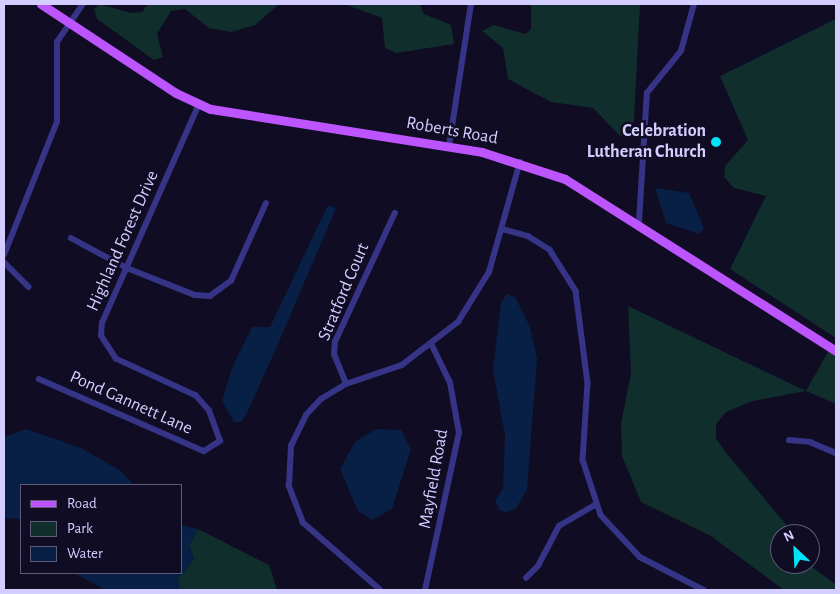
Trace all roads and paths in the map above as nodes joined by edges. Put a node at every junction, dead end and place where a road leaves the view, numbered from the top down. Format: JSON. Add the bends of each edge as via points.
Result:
{"nodes":[{"id":1,"x":40,"y":4,"type":"edge"},
{"id":2,"x":84,"y":4,"type":"edge"},
{"id":3,"x":471,"y":4,"type":"edge"},
{"id":4,"x":694,"y":4,"type":"edge"},
{"id":5,"x":71,"y":24,"type":"junction"},
{"id":6,"x":198,"y":104,"type":"junction"},
{"id":7,"x":449,"y":146,"type":"junction"},
{"id":8,"x":520,"y":162,"type":"junction"},
{"id":9,"x":266,"y":203,"type":"dead end"},
{"id":10,"x":395,"y":213,"type":"dead end"},
{"id":11,"x":638,"y":222,"type":"junction"},
{"id":12,"x":502,"y":229,"type":"junction"},
{"id":13,"x":71,"y":238,"type":"dead end"},
{"id":14,"x":4,"y":256,"type":"edge"},
{"id":15,"x":4,"y":262,"type":"edge"},
{"id":16,"x":127,"y":268,"type":"junction"},
{"id":17,"x":29,"y":287,"type":"dead end"},
{"id":18,"x":432,"y":346,"type":"junction"},
{"id":19,"x":836,"y":351,"type":"edge"},
{"id":20,"x":39,"y":379,"type":"dead end"},
{"id":21,"x":346,"y":384,"type":"junction"},
{"id":22,"x":789,"y":440,"type":"dead end"},
{"id":23,"x":210,"y":448,"type":"joint"},
{"id":24,"x":836,"y":453,"type":"edge"},
{"id":25,"x":595,"y":505,"type":"junction"},
{"id":26,"x":526,"y":578,"type":"dead end"},
{"id":27,"x":380,"y":590,"type":"edge"},
{"id":28,"x":425,"y":590,"type":"edge"},
{"id":29,"x":704,"y":590,"type":"edge"}],
"edges":[{"from":1,"to":5,"type":"main road","name":"Roberts Road"},
{"from":2,"to":5,"type":"street"},
{"from":3,"to":7,"type":"street"},
{"from":4,"to":11,"type":"street","via":[[681,51],[647,93]]},
{"from":5,"to":6,"type":"main road","name":"Roberts Road"},
{"from":5,"to":14,"type":"street","via":[[54,51],[57,122]]},
{"from":6,"to":7,"type":"main road","name":"Roberts Road"},
{"from":6,"to":16,"type":"street","name":"Highland Forest Drive"},
{"from":7,"to":8,"type":"main road","name":"Roberts Road"},
{"from":8,"to":11,"type":"main road","name":"Roberts Road","via":[[573,183]]},
{"from":8,"to":12,"type":"street"},
{"from":9,"to":16,"type":"street","via":[[231,281],[217,294],[195,295]]},
{"from":10,"to":21,"type":"street","name":"Stratford Court","via":[[335,342],[334,355]]},
{"from":11,"to":19,"type":"main road","name":"Roberts Road"},
{"from":12,"to":18,"type":"street","via":[[489,272],[473,302]]},
{"from":12,"to":25,"type":"street","via":[[528,236],[550,250],[576,291],[588,383],[583,460]]},
{"from":13,"to":16,"type":"street"},
{"from":15,"to":17,"type":"street"},
{"from":16,"to":23,"type":"street","name":"Highland Forest Drive","via":[[102,323],[103,344],[116,359],[188,391],[202,402],[220,441]]},
{"from":18,"to":21,"type":"street","via":[[390,371]]},
{"from":18,"to":28,"type":"street","name":"Mayfield Road","via":[[452,389],[459,433]]},
{"from":20,"to":23,"type":"street","name":"Pond Gannett Lane","via":[[204,451]]},
{"from":21,"to":27,"type":"street","via":[[321,398],[299,424],[289,456],[289,486],[310,532]]},
{"from":22,"to":24,"type":"street","via":[[810,442]]},
{"from":25,"to":26,"type":"street","via":[[559,526],[538,566]]},
{"from":25,"to":29,"type":"street","via":[[628,549]]}]}
